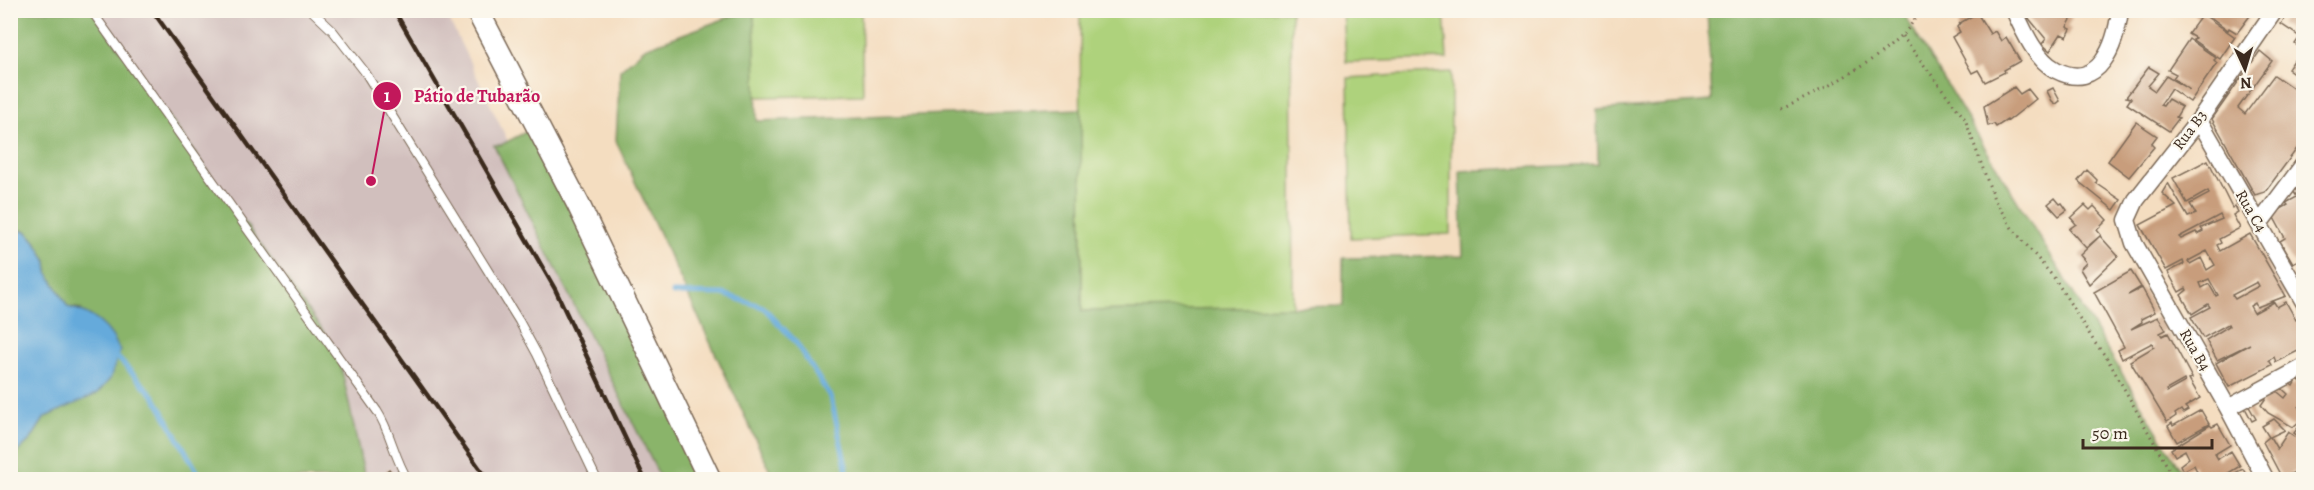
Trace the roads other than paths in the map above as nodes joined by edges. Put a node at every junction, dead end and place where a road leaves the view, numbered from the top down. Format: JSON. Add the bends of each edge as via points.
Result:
{"nodes":[{"id":1,"x":91,"y":10,"type":"edge"},
{"id":2,"x":311,"y":10,"type":"edge"},
{"id":3,"x":477,"y":10,"type":"edge"},
{"id":4,"x":2120,"y":10,"type":"edge"},
{"id":5,"x":2275,"y":10,"type":"edge"},
{"id":6,"x":2015,"y":12,"type":"edge"},
{"id":7,"x":2199,"y":120,"type":"junction"},
{"id":8,"x":2304,"y":164,"type":"edge"},
{"id":9,"x":2127,"y":220,"type":"joint"},
{"id":10,"x":2259,"y":224,"type":"junction"},
{"id":11,"x":2304,"y":302,"type":"edge"},
{"id":12,"x":2304,"y":367,"type":"edge"},
{"id":13,"x":2228,"y":408,"type":"junction"},
{"id":14,"x":408,"y":480,"type":"edge"},
{"id":15,"x":597,"y":480,"type":"edge"},
{"id":16,"x":710,"y":480,"type":"edge"},
{"id":17,"x":2266,"y":480,"type":"edge"}],
"edges":[{"from":1,"to":14,"type":"lane","via":[[380,415]]},
{"from":2,"to":15,"type":"lane","via":[[338,36],[365,72],[519,321]]},
{"from":3,"to":16,"type":"street","via":[[578,204]]},
{"from":4,"to":6,"type":"street","via":[[2108,56],[2098,67],[2082,74],[2055,70],[2039,54]]},
{"from":5,"to":7,"type":"street","name":"Rua B3"},
{"from":7,"to":9,"type":"street","name":"Rua B3","via":[[2136,200]]},
{"from":7,"to":10,"type":"street","name":"Rua C4"},
{"from":8,"to":10,"type":"street"},
{"from":9,"to":13,"type":"street","name":"Rua B4","via":[[2134,243]]},
{"from":10,"to":11,"type":"street","name":"Rua C4"},
{"from":12,"to":13,"type":"street"},
{"from":13,"to":17,"type":"street","name":"Rua B4"}]}
